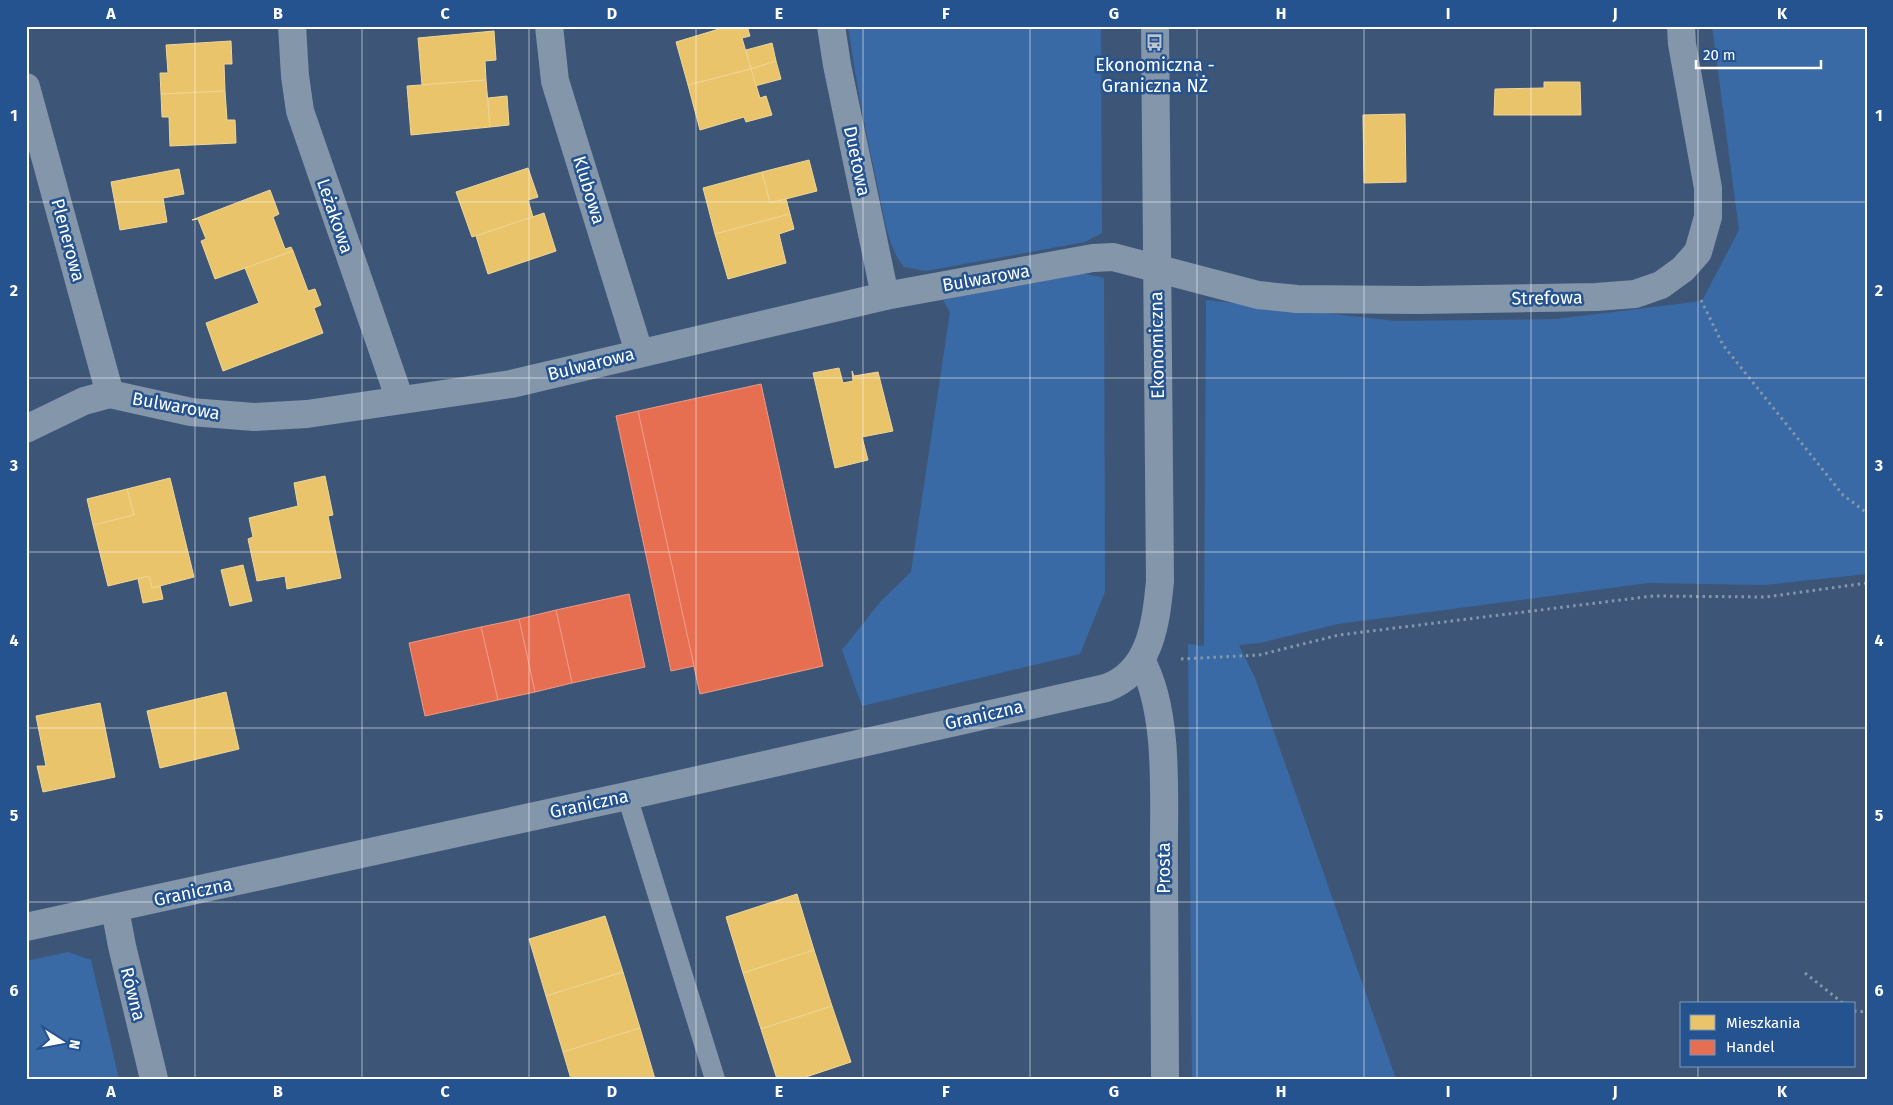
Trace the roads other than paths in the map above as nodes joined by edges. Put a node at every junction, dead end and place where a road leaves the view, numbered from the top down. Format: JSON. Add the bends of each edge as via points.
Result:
{"nodes":[{"id":1,"x":292,"y":26,"type":"edge"},
{"id":2,"x":549,"y":26,"type":"edge"},
{"id":3,"x":831,"y":26,"type":"edge"},
{"id":4,"x":1155,"y":26,"type":"edge"},
{"id":5,"x":1681,"y":26,"type":"edge"},
{"id":6,"x":26,"y":86,"type":"edge"},
{"id":7,"x":1156,"y":270,"type":"junction"},
{"id":8,"x":885,"y":296,"type":"junction"},
{"id":9,"x":639,"y":352,"type":"junction"},
{"id":10,"x":110,"y":394,"type":"junction"},
{"id":11,"x":400,"y":400,"type":"junction"},
{"id":12,"x":26,"y":429,"type":"edge"},
{"id":13,"x":1141,"y":660,"type":"junction"},
{"id":14,"x":627,"y":796,"type":"junction"},
{"id":15,"x":115,"y":909,"type":"junction"},
{"id":16,"x":29,"y":920,"type":"edge"},
{"id":17,"x":154,"y":1079,"type":"edge"},
{"id":18,"x":716,"y":1079,"type":"edge"},
{"id":19,"x":1165,"y":1079,"type":"edge"}],
"edges":[{"from":1,"to":11,"type":"street","name":"Leżakowa","via":[[300,111]]},
{"from":2,"to":9,"type":"street","name":"Klubowa","via":[[555,81]]},
{"from":3,"to":8,"type":"street","name":"Duetowa"},
{"from":4,"to":7,"type":"street","name":"Ekonomiczna"},
{"from":5,"to":7,"type":"street","name":"Strefowa","via":[[1708,188],[1708,217],[1698,252],[1683,270],[1661,285],[1635,294],[1596,297],[1297,299],[1258,295]]},
{"from":6,"to":10,"type":"street","name":"Plenerowa"},
{"from":7,"to":8,"type":"street","name":"Bulwarowa","via":[[1113,257],[1093,258]]},
{"from":7,"to":13,"type":"street","name":"Ekonomiczna","via":[[1160,581],[1151,638]]},
{"from":8,"to":9,"type":"street","name":"Bulwarowa"},
{"from":9,"to":11,"type":"street","name":"Bulwarowa","via":[[511,384]]},
{"from":10,"to":11,"type":"street","name":"Bulwarowa","via":[[191,412],[254,416],[307,414]]},
{"from":10,"to":12,"type":"street","name":"Bulwarowa","via":[[84,401]]},
{"from":13,"to":14,"type":"street","name":"Graniczna","via":[[1129,676],[1106,688]]},
{"from":13,"to":19,"type":"street","name":"Prosta","via":[[1151,678],[1157,701],[1163,767]]},
{"from":14,"to":15,"type":"street","name":"Graniczna"},
{"from":14,"to":18,"type":"lane"},
{"from":15,"to":16,"type":"street","name":"Graniczna"},
{"from":15,"to":17,"type":"street","name":"Równa"}]}
